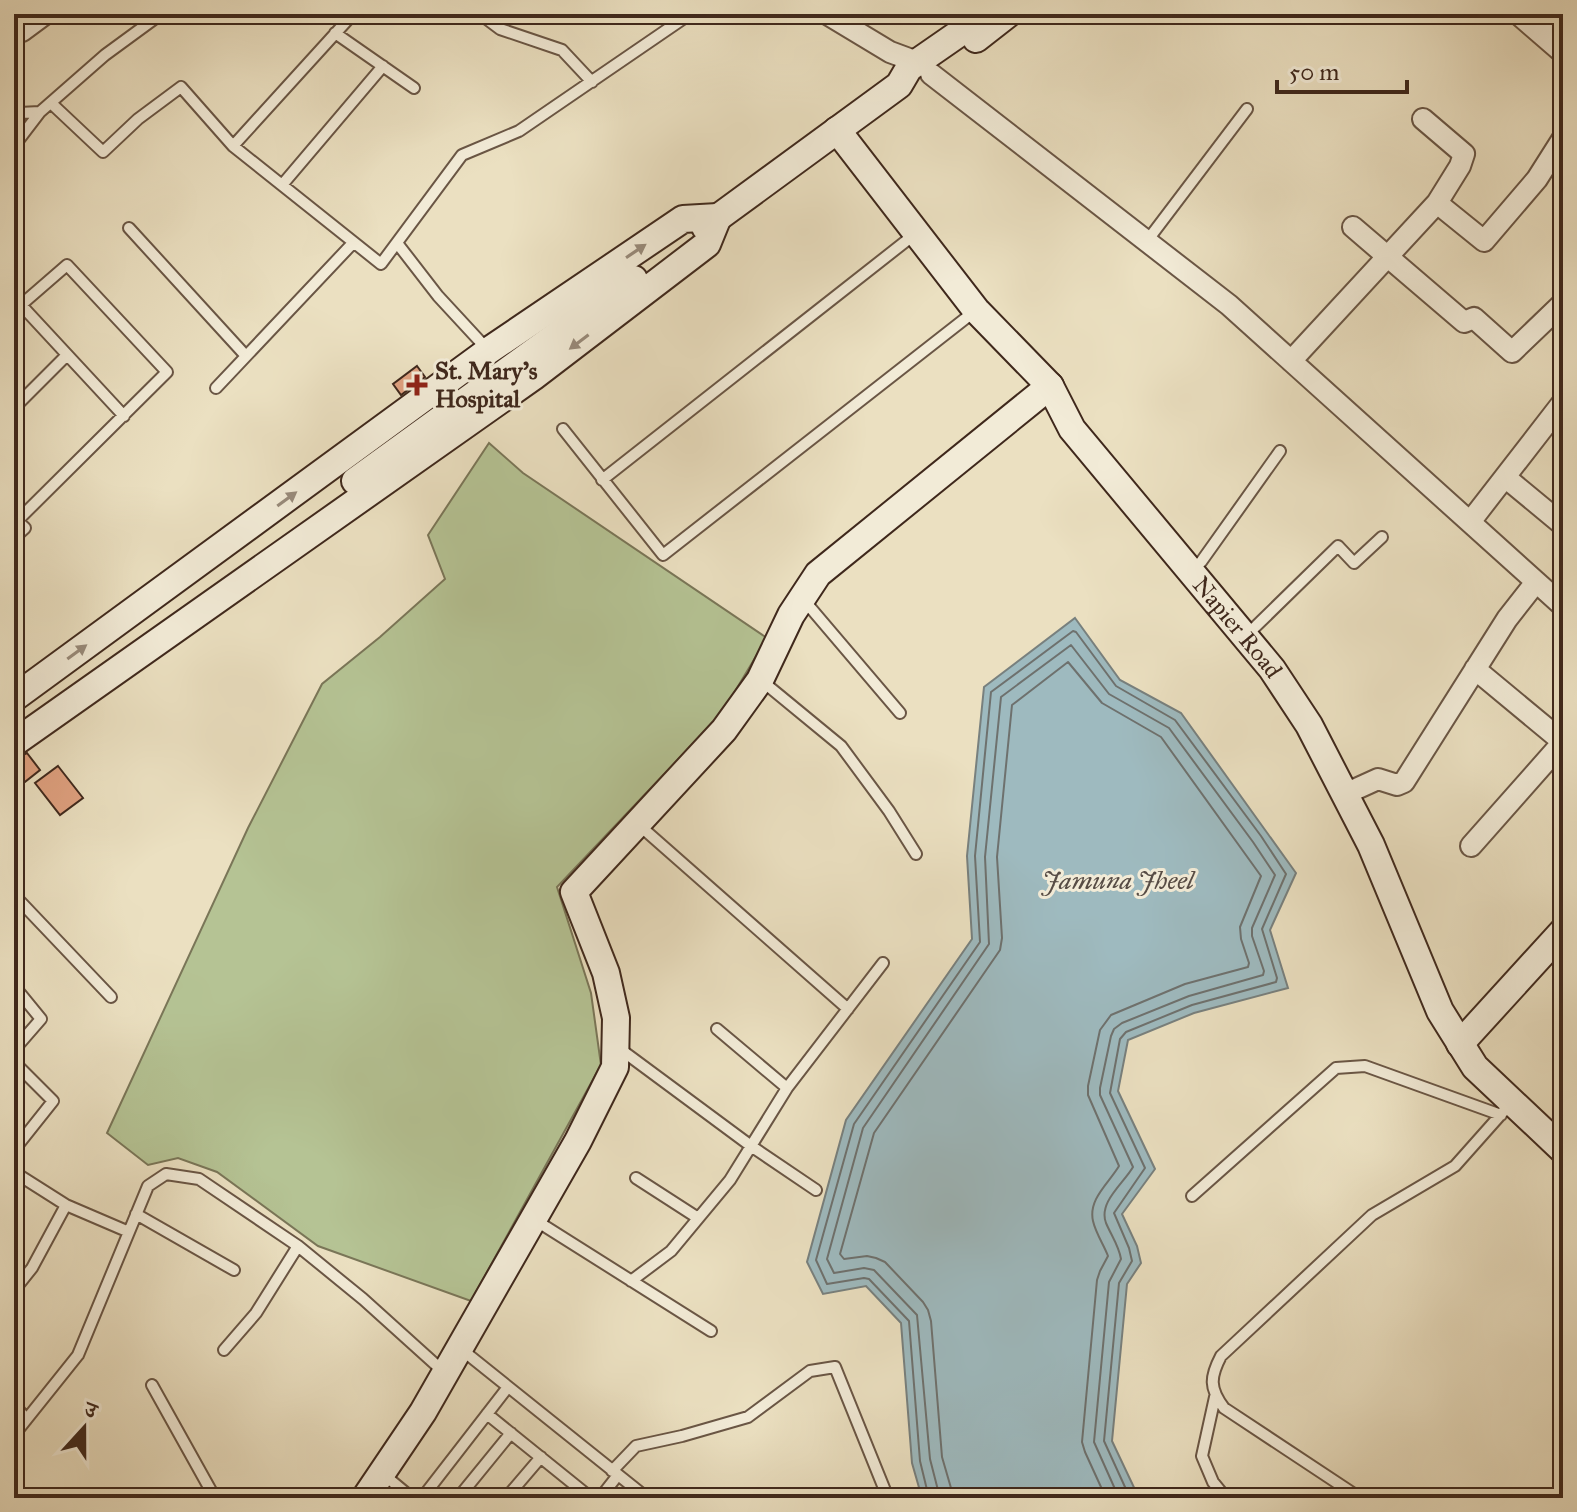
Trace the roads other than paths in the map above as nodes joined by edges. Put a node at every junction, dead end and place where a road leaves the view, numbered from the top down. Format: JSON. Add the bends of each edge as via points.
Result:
{"nodes":[{"id":1,"x":45,"y":14,"type":"edge"},
{"id":2,"x":168,"y":14,"type":"edge"},
{"id":3,"x":353,"y":14,"type":"edge"},
{"id":4,"x":690,"y":14,"type":"edge"},
{"id":5,"x":827,"y":14,"type":"edge"},
{"id":6,"x":1008,"y":14,"type":"edge"},
{"id":7,"x":1518,"y":14,"type":"edge"},
{"id":8,"x":1555,"y":14,"type":"edge"},
{"id":9,"x":484,"y":15,"type":"edge"},
{"id":10,"x":978,"y":17,"type":"edge"},
{"id":11,"x":14,"y":32,"type":"edge"},
{"id":12,"x":335,"y":33,"type":"junction"},
{"id":13,"x":1541,"y":34,"type":"junction"},
{"id":14,"x":957,"y":44,"type":"junction"},
{"id":15,"x":1563,"y":53,"type":"edge"},
{"id":16,"x":383,"y":66,"type":"junction"},
{"id":17,"x":924,"y":68,"type":"junction"},
{"id":18,"x":592,"y":82,"type":"junction"},
{"id":19,"x":414,"y":88,"type":"dead end"},
{"id":20,"x":52,"y":104,"type":"junction"},
{"id":21,"x":1247,"y":109,"type":"dead end"},
{"id":22,"x":14,"y":110,"type":"edge"},
{"id":23,"x":40,"y":112,"type":"junction"},
{"id":24,"x":1423,"y":119,"type":"dead end"},
{"id":25,"x":842,"y":137,"type":"junction"},
{"id":26,"x":1563,"y":138,"type":"edge"},
{"id":27,"x":14,"y":146,"type":"edge"},
{"id":28,"x":233,"y":146,"type":"junction"},
{"id":29,"x":282,"y":185,"type":"junction"},
{"id":30,"x":1437,"y":203,"type":"junction"},
{"id":31,"x":718,"y":217,"type":"junction"},
{"id":32,"x":1353,"y":227,"type":"dead end"},
{"id":33,"x":129,"y":228,"type":"dead end"},
{"id":34,"x":916,"y":233,"type":"junction"},
{"id":35,"x":1147,"y":241,"type":"junction"},
{"id":36,"x":353,"y":243,"type":"junction"},
{"id":37,"x":397,"y":243,"type":"junction"},
{"id":38,"x":1387,"y":257,"type":"junction"},
{"id":39,"x":1561,"y":305,"type":"dead end"},
{"id":40,"x":18,"y":308,"type":"edge"},
{"id":41,"x":976,"y":310,"type":"junction"},
{"id":42,"x":488,"y":351,"type":"junction"},
{"id":43,"x":67,"y":355,"type":"junction"},
{"id":44,"x":246,"y":356,"type":"junction"},
{"id":45,"x":1291,"y":361,"type":"junction"},
{"id":46,"x":1050,"y":386,"type":"junction"},
{"id":47,"x":216,"y":388,"type":"dead end"},
{"id":48,"x":1562,"y":405,"type":"edge"},
{"id":49,"x":14,"y":408,"type":"edge"},
{"id":50,"x":124,"y":416,"type":"junction"},
{"id":51,"x":563,"y":429,"type":"dead end"},
{"id":52,"x":1280,"y":451,"type":"dead end"},
{"id":53,"x":1505,"y":477,"type":"junction"},
{"id":54,"x":602,"y":480,"type":"junction"},
{"id":55,"x":15,"y":519,"type":"edge"},
{"id":56,"x":1470,"y":522,"type":"junction"},
{"id":57,"x":1563,"y":525,"type":"edge"},
{"id":58,"x":1382,"y":537,"type":"dead end"},
{"id":59,"x":14,"y":538,"type":"edge"},
{"id":60,"x":1201,"y":562,"type":"junction"},
{"id":61,"x":1536,"y":582,"type":"junction"},
{"id":62,"x":802,"y":598,"type":"junction"},
{"id":63,"x":1563,"y":606,"type":"edge"},
{"id":64,"x":1254,"y":628,"type":"junction"},
{"id":65,"x":1475,"y":669,"type":"junction"},
{"id":66,"x":760,"y":680,"type":"junction"},
{"id":67,"x":14,"y":698,"type":"edge"},
{"id":68,"x":900,"y":713,"type":"dead end"},
{"id":69,"x":14,"y":725,"type":"edge"},
{"id":70,"x":14,"y":743,"type":"edge"},
{"id":71,"x":1352,"y":792,"type":"junction"},
{"id":72,"x":638,"y":823,"type":"junction"},
{"id":73,"x":1471,"y":846,"type":"dead end"},
{"id":74,"x":916,"y":854,"type":"dead end"},
{"id":75,"x":14,"y":895,"type":"edge"},
{"id":76,"x":1563,"y":931,"type":"edge"},
{"id":77,"x":883,"y":963,"type":"dead end"},
{"id":78,"x":14,"y":986,"type":"edge"},
{"id":79,"x":111,"y":997,"type":"dead end"},
{"id":80,"x":848,"y":1009,"type":"junction"},
{"id":81,"x":717,"y":1029,"type":"dead end"},
{"id":82,"x":1466,"y":1038,"type":"junction"},
{"id":83,"x":615,"y":1046,"type":"junction"},
{"id":84,"x":14,"y":1050,"type":"edge"},
{"id":85,"x":14,"y":1062,"type":"edge"},
{"id":86,"x":787,"y":1088,"type":"junction"},
{"id":87,"x":1506,"y":1109,"type":"junction"},
{"id":88,"x":1563,"y":1132,"type":"edge"},
{"id":89,"x":751,"y":1146,"type":"junction"},
{"id":90,"x":14,"y":1150,"type":"edge"},
{"id":91,"x":1563,"y":1150,"type":"edge"},
{"id":92,"x":14,"y":1172,"type":"edge"},
{"id":93,"x":636,"y":1178,"type":"dead end"},
{"id":94,"x":816,"y":1190,"type":"dead end"},
{"id":95,"x":1192,"y":1196,"type":"dead end"},
{"id":96,"x":66,"y":1205,"type":"junction"},
{"id":97,"x":136,"y":1214,"type":"junction"},
{"id":98,"x":698,"y":1218,"type":"junction"},
{"id":99,"x":533,"y":1219,"type":"junction"},
{"id":100,"x":129,"y":1232,"type":"junction"},
{"id":101,"x":298,"y":1246,"type":"junction"},
{"id":102,"x":234,"y":1270,"type":"dead end"},
{"id":103,"x":631,"y":1281,"type":"junction"},
{"id":104,"x":20,"y":1283,"type":"dead end"},
{"id":105,"x":711,"y":1331,"type":"dead end"},
{"id":106,"x":459,"y":1348,"type":"junction"},
{"id":107,"x":224,"y":1350,"type":"dead end"},
{"id":108,"x":445,"y":1373,"type":"junction"},
{"id":109,"x":152,"y":1385,"type":"dead end"},
{"id":110,"x":508,"y":1387,"type":"junction"},
{"id":111,"x":1215,"y":1397,"type":"junction"},
{"id":112,"x":14,"y":1403,"type":"edge"},
{"id":113,"x":487,"y":1414,"type":"junction"},
{"id":114,"x":26,"y":1420,"type":"junction"},
{"id":115,"x":511,"y":1433,"type":"junction"},
{"id":116,"x":14,"y":1435,"type":"edge"},
{"id":117,"x":541,"y":1457,"type":"junction"},
{"id":118,"x":381,"y":1473,"type":"junction"},
{"id":119,"x":615,"y":1473,"type":"junction"},
{"id":120,"x":215,"y":1498,"type":"edge"},
{"id":121,"x":365,"y":1498,"type":"edge"},
{"id":122,"x":412,"y":1498,"type":"edge"},
{"id":123,"x":422,"y":1498,"type":"edge"},
{"id":124,"x":458,"y":1498,"type":"edge"},
{"id":125,"x":506,"y":1498,"type":"edge"},
{"id":126,"x":591,"y":1498,"type":"edge"},
{"id":127,"x":600,"y":1498,"type":"edge"},
{"id":128,"x":647,"y":1498,"type":"edge"},
{"id":129,"x":888,"y":1498,"type":"edge"},
{"id":130,"x":1226,"y":1498,"type":"edge"},
{"id":131,"x":1356,"y":1498,"type":"edge"}],
"edges":[{"from":1,"to":11,"type":"street"},
{"from":2,"to":20,"type":"lane","via":[[105,55]]},
{"from":3,"to":12,"type":"lane"},
{"from":4,"to":18,"type":"lane"},
{"from":5,"to":17,"type":"street"},
{"from":6,"to":14,"type":"main road"},
{"from":7,"to":13,"type":"street"},
{"from":8,"to":13,"type":"street"},
{"from":9,"to":18,"type":"lane","via":[[500,29],[562,50]]},
{"from":10,"to":14,"type":"main road"},
{"from":12,"to":16,"type":"lane"},
{"from":12,"to":28,"type":"lane"},
{"from":13,"to":15,"type":"street"},
{"from":14,"to":17,"type":"main road"},
{"from":16,"to":19,"type":"lane"},
{"from":16,"to":29,"type":"lane"},
{"from":17,"to":25,"type":"main road","via":[[920,82],[899,85]]},
{"from":17,"to":35,"type":"street"},
{"from":18,"to":37,"type":"lane","via":[[519,131],[462,155]]},
{"from":20,"to":23,"type":"lane"},
{"from":20,"to":28,"type":"lane","via":[[103,152],[181,87]]},
{"from":21,"to":35,"type":"lane"},
{"from":22,"to":23,"type":"lane"},
{"from":23,"to":27,"type":"lane"},
{"from":24,"to":30,"type":"street","via":[[1464,154]]},
{"from":25,"to":31,"type":"main road"},
{"from":25,"to":34,"type":"main road","name":"Napier Road"},
{"from":26,"to":30,"type":"street","via":[[1537,179],[1484,241]]},
{"from":28,"to":29,"type":"lane"},
{"from":29,"to":36,"type":"lane"},
{"from":30,"to":38,"type":"street"},
{"from":42,"to":31,"type":"main road","one_way":true,"via":[[683,219]]},
{"from":31,"to":69,"type":"main road"},
{"from":31,"to":70,"type":"main road","one_way":true,"via":[[707,244],[533,377]]},
{"from":32,"to":38,"type":"street"},
{"from":33,"to":44,"type":"lane"},
{"from":34,"to":41,"type":"main road","name":"Napier Road"},
{"from":34,"to":54,"type":"lane"},
{"from":35,"to":45,"type":"street"},
{"from":36,"to":37,"type":"lane","via":[[381,264]]},
{"from":36,"to":44,"type":"lane"},
{"from":37,"to":42,"type":"lane"},
{"from":38,"to":39,"type":"street","via":[[1464,322],[1474,318],[1512,352]]},
{"from":38,"to":45,"type":"street"},
{"from":40,"to":43,"type":"lane"},
{"from":40,"to":50,"type":"lane","via":[[67,265],[167,372]]},
{"from":41,"to":46,"type":"main road","name":"Napier Road"},
{"from":41,"to":54,"type":"lane","via":[[663,555]]},
{"from":67,"to":42,"type":"main road","one_way":true},
{"from":43,"to":49,"type":"lane"},
{"from":43,"to":50,"type":"lane"},
{"from":44,"to":47,"type":"lane"},
{"from":45,"to":56,"type":"street"},
{"from":46,"to":60,"type":"main road","via":[[1081,412]]},
{"from":46,"to":62,"type":"main road","via":[[818,574]]},
{"from":46,"to":71,"type":"main road","name":"Napier Road","via":[[1072,429],[1272,669]]},
{"from":48,"to":53,"type":"street"},
{"from":50,"to":55,"type":"lane"},
{"from":51,"to":54,"type":"lane"},
{"from":52,"to":60,"type":"lane"},
{"from":53,"to":56,"type":"street"},
{"from":53,"to":57,"type":"street"},
{"from":55,"to":59,"type":"lane","via":[[25,528]]},
{"from":56,"to":61,"type":"street"},
{"from":58,"to":64,"type":"lane","via":[[1354,563],[1338,546]]},
{"from":60,"to":64,"type":"main road"},
{"from":61,"to":63,"type":"street"},
{"from":61,"to":65,"type":"street"},
{"from":62,"to":66,"type":"main road"},
{"from":62,"to":68,"type":"lane"},
{"from":64,"to":71,"type":"main road","via":[[1317,715]]},
{"from":65,"to":71,"type":"street","via":[[1404,782],[1378,779]]},
{"from":65,"to":73,"type":"street","via":[[1563,742]]},
{"from":66,"to":72,"type":"main road","via":[[724,730]]},
{"from":66,"to":74,"type":"lane","via":[[841,746]]},
{"from":71,"to":82,"type":"main road","name":"Napier Road","via":[[1440,1011]]},
{"from":72,"to":80,"type":"lane"},
{"from":72,"to":83,"type":"main road","via":[[574,892],[606,973],[616,1018]]},
{"from":75,"to":79,"type":"lane"},
{"from":76,"to":82,"type":"main road"},
{"from":77,"to":80,"type":"lane"},
{"from":78,"to":84,"type":"lane","via":[[41,1019]]},
{"from":80,"to":86,"type":"lane"},
{"from":81,"to":86,"type":"lane"},
{"from":82,"to":87,"type":"main road","name":"Napier Road","via":[[1475,1067]]},
{"from":82,"to":88,"type":"main road"},
{"from":83,"to":89,"type":"lane"},
{"from":83,"to":99,"type":"main road","via":[[615,1067]]},
{"from":85,"to":90,"type":"lane","via":[[53,1101]]},
{"from":86,"to":89,"type":"lane"},
{"from":87,"to":91,"type":"main road","name":"Napier Road"},
{"from":87,"to":95,"type":"lane","via":[[1365,1066],[1336,1068]]},
{"from":87,"to":111,"type":"lane","via":[[1455,1166],[1372,1215],[1221,1356],[1212,1372]]},
{"from":89,"to":94,"type":"lane"},
{"from":89,"to":98,"type":"lane"},
{"from":92,"to":96,"type":"lane"},
{"from":93,"to":98,"type":"lane"},
{"from":96,"to":100,"type":"lane"},
{"from":96,"to":104,"type":"lane"},
{"from":97,"to":100,"type":"lane"},
{"from":97,"to":101,"type":"lane","via":[[148,1186],[166,1174],[199,1179]]},
{"from":97,"to":102,"type":"lane"},
{"from":98,"to":103,"type":"lane","via":[[671,1251]]},
{"from":99,"to":103,"type":"lane"},
{"from":99,"to":106,"type":"main road"},
{"from":100,"to":114,"type":"lane","via":[[78,1355]]},
{"from":101,"to":107,"type":"lane","via":[[256,1313]]},
{"from":101,"to":108,"type":"lane"},
{"from":103,"to":105,"type":"lane"},
{"from":106,"to":108,"type":"main road"},
{"from":106,"to":110,"type":"lane"},
{"from":108,"to":118,"type":"main road"},
{"from":109,"to":120,"type":"lane"},
{"from":110,"to":113,"type":"lane"},
{"from":110,"to":119,"type":"lane"},
{"from":111,"to":130,"type":"lane","via":[[1202,1456]]},
{"from":111,"to":131,"type":"lane"},
{"from":112,"to":114,"type":"lane"},
{"from":113,"to":115,"type":"lane"},
{"from":113,"to":123,"type":"lane"},
{"from":114,"to":116,"type":"lane"},
{"from":115,"to":117,"type":"lane"},
{"from":115,"to":124,"type":"lane"},
{"from":117,"to":125,"type":"lane"},
{"from":117,"to":126,"type":"lane"},
{"from":118,"to":121,"type":"main road"},
{"from":118,"to":122,"type":"lane"},
{"from":119,"to":127,"type":"lane"},
{"from":119,"to":128,"type":"lane"},
{"from":119,"to":129,"type":"lane","via":[[636,1446],[748,1417],[810,1371],[835,1367]]}]}
